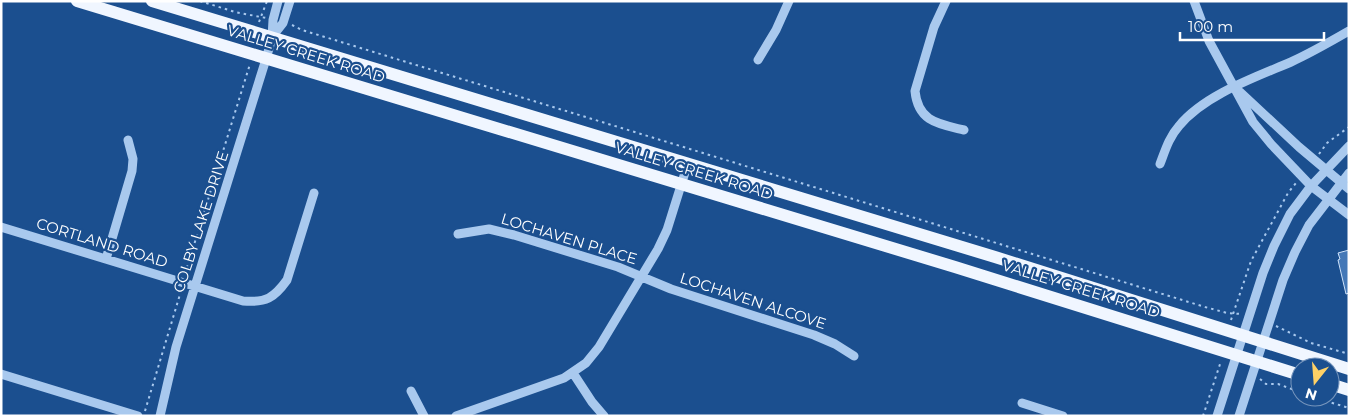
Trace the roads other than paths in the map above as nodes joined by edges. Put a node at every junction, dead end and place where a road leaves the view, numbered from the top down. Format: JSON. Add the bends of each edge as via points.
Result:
{"nodes":[{"id":1,"x":77,"y":1,"type":"edge"},
{"id":2,"x":152,"y":1,"type":"edge"},
{"id":3,"x":278,"y":1,"type":"edge"},
{"id":4,"x":290,"y":1,"type":"edge"},
{"id":5,"x":790,"y":1,"type":"edge"},
{"id":6,"x":946,"y":1,"type":"edge"},
{"id":7,"x":1194,"y":1,"type":"edge"},
{"id":8,"x":1349,"y":31,"type":"edge"},
{"id":9,"x":272,"y":38,"type":"junction"},
{"id":10,"x":266,"y":58,"type":"junction"},
{"id":11,"x":758,"y":60,"type":"dead end"},
{"id":12,"x":1235,"y":87,"type":"junction"},
{"id":13,"x":964,"y":130,"type":"dead end"},
{"id":14,"x":128,"y":140,"type":"dead end"},
{"id":15,"x":1349,"y":146,"type":"edge"},
{"id":16,"x":688,"y":164,"type":"junction"},
{"id":17,"x":1160,"y":164,"type":"dead end"},
{"id":18,"x":1326,"y":169,"type":"junction"},
{"id":19,"x":1349,"y":173,"type":"edge"},
{"id":20,"x":682,"y":184,"type":"junction"},
{"id":21,"x":1311,"y":186,"type":"junction"},
{"id":22,"x":1345,"y":186,"type":"edge"},
{"id":23,"x":314,"y":194,"type":"dead end"},
{"id":24,"x":1329,"y":199,"type":"junction"},
{"id":25,"x":1349,"y":215,"type":"edge"},
{"id":26,"x":1,"y":227,"type":"edge"},
{"id":27,"x":458,"y":234,"type":"dead end"},
{"id":28,"x":106,"y":259,"type":"junction"},
{"id":29,"x":642,"y":276,"type":"junction"},
{"id":30,"x":194,"y":286,"type":"junction"},
{"id":31,"x":1243,"y":335,"type":"junction"},
{"id":32,"x":1263,"y":341,"type":"junction"},
{"id":33,"x":1237,"y":354,"type":"junction"},
{"id":34,"x":854,"y":356,"type":"dead end"},
{"id":35,"x":1257,"y":361,"type":"junction"},
{"id":36,"x":1349,"y":369,"type":"edge"},
{"id":37,"x":1290,"y":371,"type":"edge"},
{"id":38,"x":573,"y":373,"type":"junction"},
{"id":39,"x":1,"y":374,"type":"edge"},
{"id":40,"x":411,"y":391,"type":"dead end"},
{"id":41,"x":1022,"y":403,"type":"dead end"},
{"id":42,"x":138,"y":416,"type":"edge"},
{"id":43,"x":160,"y":416,"type":"edge"},
{"id":44,"x":424,"y":416,"type":"edge"},
{"id":45,"x":456,"y":416,"type":"edge"},
{"id":46,"x":604,"y":416,"type":"edge"},
{"id":47,"x":1063,"y":416,"type":"edge"},
{"id":48,"x":1217,"y":416,"type":"edge"},
{"id":49,"x":1239,"y":416,"type":"edge"}],
"edges":[{"from":1,"to":10,"type":"main road","name":"VALLEY CREEK ROAD"},
{"from":2,"to":9,"type":"main road","name":"VALLEY CREEK ROAD"},
{"from":3,"to":9,"type":"street","name":"COLBY LAKE DRIVE"},
{"from":4,"to":9,"type":"street","name":"COLBY LAKE DRIVE","via":[[283,23]]},
{"from":5,"to":11,"type":"street"},
{"from":6,"to":13,"type":"street","via":[[934,27],[915,91],[916,101],[921,111],[936,123]]},
{"from":7,"to":12,"type":"street","via":[[1209,41]]},
{"from":8,"to":12,"type":"street","via":[[1310,53]]},
{"from":9,"to":10,"type":"street","name":"COLBY LAKE DRIVE"},
{"from":9,"to":16,"type":"main road","name":"VALLEY CREEK ROAD"},
{"from":10,"to":20,"type":"main road","name":"VALLEY CREEK ROAD"},
{"from":10,"to":30,"type":"street","name":"COLBY LAKE DRIVE"},
{"from":12,"to":17,"type":"street","via":[[1192,113],[1178,126]]},
{"from":12,"to":18,"type":"street"},
{"from":12,"to":21,"type":"street","via":[[1253,122]]},
{"from":14,"to":28,"type":"street","via":[[133,159],[132,171]]},
{"from":15,"to":18,"type":"street"},
{"from":16,"to":20,"type":"street"},
{"from":16,"to":31,"type":"main road","name":"VALLEY CREEK ROAD"},
{"from":18,"to":21,"type":"street"},
{"from":18,"to":22,"type":"street"},
{"from":19,"to":22,"type":"street"},
{"from":20,"to":29,"type":"street","via":[[667,230]]},
{"from":20,"to":33,"type":"main road","name":"VALLEY CREEK ROAD"},
{"from":21,"to":24,"type":"street"},
{"from":21,"to":31,"type":"street","via":[[1290,214],[1274,246]]},
{"from":22,"to":24,"type":"street"},
{"from":23,"to":30,"type":"street","name":"CORTLAND ROAD","via":[[292,268],[279,291],[267,300],[256,302]]},
{"from":24,"to":25,"type":"street"},
{"from":24,"to":32,"type":"street","via":[[1309,225],[1295,252]]},
{"from":26,"to":28,"type":"street","name":"CORTLAND ROAD"},
{"from":27,"to":29,"type":"street","name":"LOCHAVEN PLACE","via":[[489,229]]},
{"from":28,"to":30,"type":"street","name":"CORTLAND ROAD"},
{"from":29,"to":34,"type":"street","name":"LOCHAVEN ALCOVE","via":[[685,294],[814,334]]},
{"from":29,"to":38,"type":"street","via":[[599,347]]},
{"from":30,"to":43,"type":"street","name":"COLBY LAKE DRIVE","via":[[169,371]]},
{"from":31,"to":32,"type":"main road","name":"VALLEY CREEK ROAD"},
{"from":31,"to":33,"type":"street"},
{"from":32,"to":35,"type":"street"},
{"from":32,"to":36,"type":"main road","name":"VALLEY CREEK ROAD"},
{"from":33,"to":35,"type":"main road","name":"VALLEY CREEK ROAD"},
{"from":33,"to":48,"type":"street"},
{"from":35,"to":37,"type":"main road","name":"VALLEY CREEK ROAD"},
{"from":35,"to":49,"type":"street"},
{"from":38,"to":45,"type":"street"},
{"from":38,"to":46,"type":"street"},
{"from":39,"to":42,"type":"street"},
{"from":40,"to":44,"type":"street"},
{"from":41,"to":47,"type":"street"}]}
